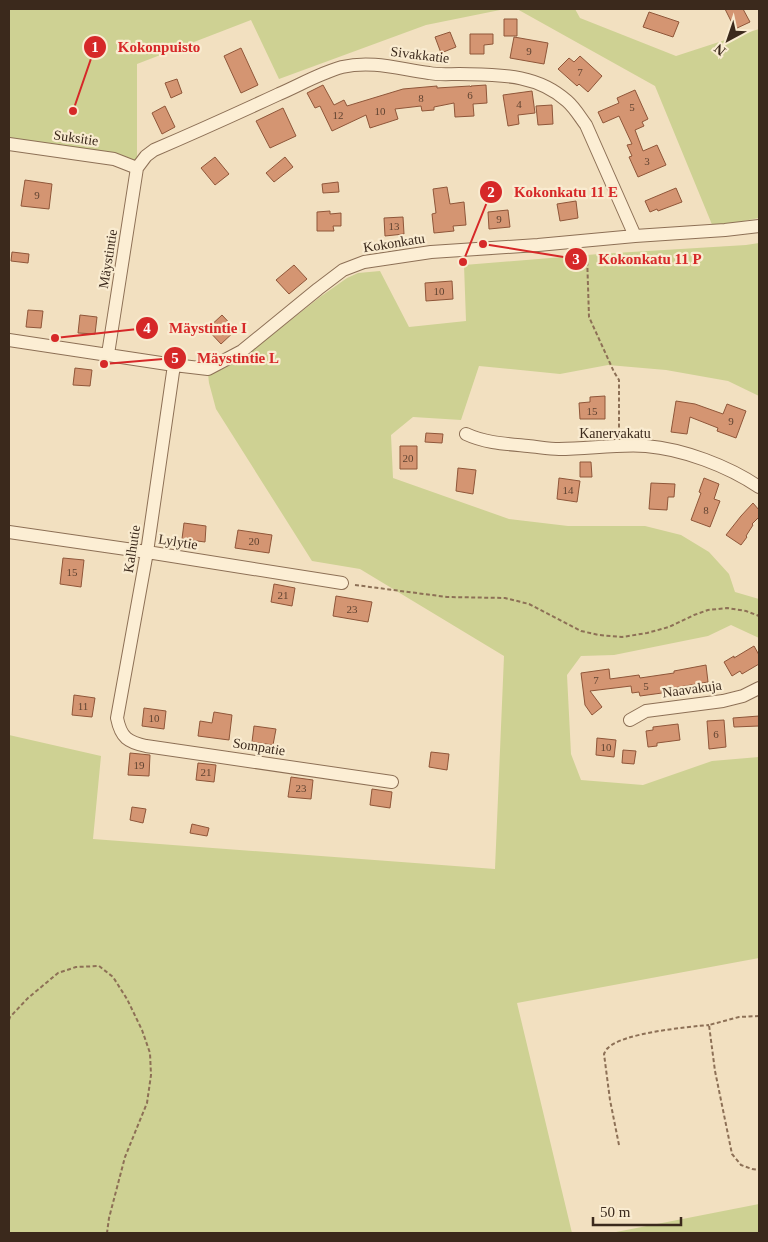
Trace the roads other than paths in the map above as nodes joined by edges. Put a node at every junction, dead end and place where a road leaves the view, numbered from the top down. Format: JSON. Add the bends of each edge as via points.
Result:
{"nodes":[{"id":1,"x":9,"y":144,"type":"edge"},
{"id":2,"x":137,"y":168,"type":"junction"},
{"id":3,"x":759,"y":226,"type":"edge"},
{"id":4,"x":635,"y":236,"type":"junction"},
{"id":5,"x":9,"y":340,"type":"edge"},
{"id":6,"x":108,"y":354,"type":"junction"},
{"id":7,"x":174,"y":365,"type":"junction"},
{"id":8,"x":466,"y":434,"type":"dead end"},
{"id":9,"x":759,"y":487,"type":"edge"},
{"id":10,"x":9,"y":532,"type":"edge"},
{"id":11,"x":147,"y":552,"type":"junction"},
{"id":12,"x":342,"y":583,"type":"road end"},
{"id":13,"x":759,"y":688,"type":"edge"},
{"id":14,"x":630,"y":720,"type":"dead end"},
{"id":15,"x":124,"y":735,"type":"joint"},
{"id":16,"x":392,"y":782,"type":"dead end"}],
"edges":[{"from":1,"to":2,"type":"street","name":"Suksitie","via":[[114,159]]},
{"from":2,"to":4,"type":"street","name":"Sivakkatie","via":[[154,150],[342,67],[378,64],[430,74],[510,76],[537,82],[552,90],[578,113]]},
{"from":2,"to":6,"type":"street","name":"Mäystintie"},
{"from":3,"to":4,"type":"street","name":"Kokonkatu"},
{"from":4,"to":7,"type":"street","name":"Kokonkatu","via":[[431,252],[364,262],[342,270],[242,352],[208,369]]},
{"from":5,"to":6,"type":"street","name":"Kokonkatu"},
{"from":6,"to":7,"type":"street","name":"Kokonkatu"},
{"from":7,"to":11,"type":"street","name":"Kalhutie"},
{"from":8,"to":9,"type":"street","name":"Kanervakatu","via":[[478,440],[556,449],[648,446],[688,455],[728,470]]},
{"from":10,"to":11,"type":"street","name":"Lylytie"},
{"from":11,"to":12,"type":"street","name":"Lylytie"},
{"from":11,"to":15,"type":"street","name":"Kalhutie","via":[[117,718]]},
{"from":13,"to":14,"type":"street","name":"Naavakuja","via":[[743,696],[723,700],[646,710]]},
{"from":15,"to":16,"type":"street","name":"Sompatie","via":[[132,742],[146,746]]}]}
